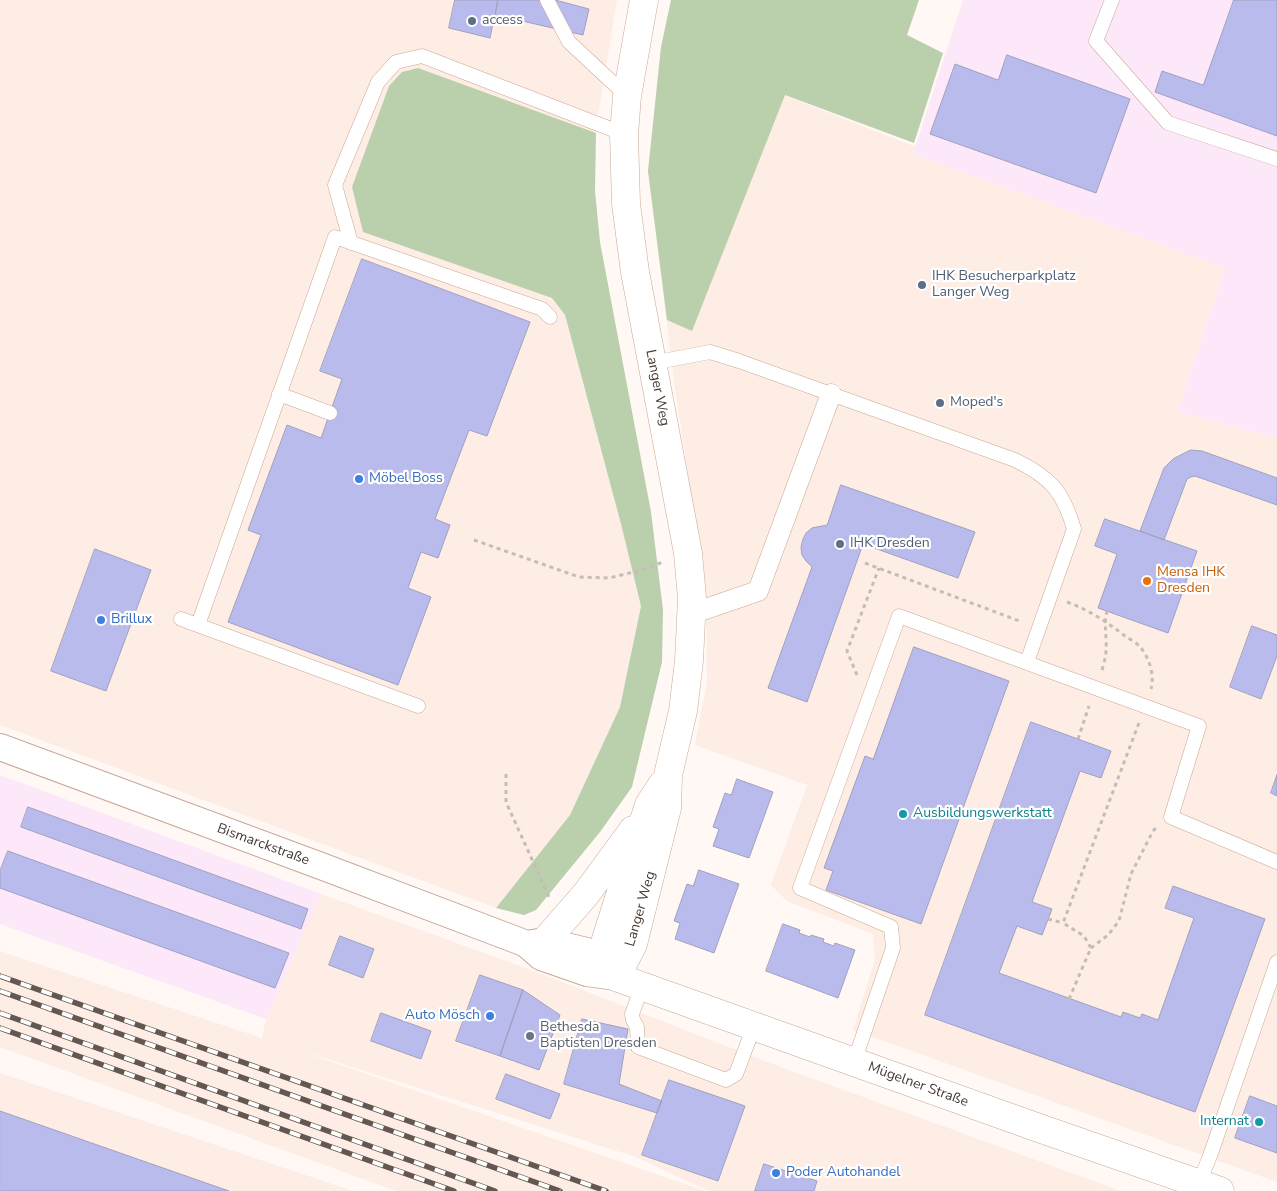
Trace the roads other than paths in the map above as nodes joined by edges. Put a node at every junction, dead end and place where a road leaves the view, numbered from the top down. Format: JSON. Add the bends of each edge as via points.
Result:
{"nodes":[{"id":1,"x":547,"y":0,"type":"edge"},
{"id":2,"x":644,"y":0,"type":"edge"},
{"id":3,"x":1112,"y":0,"type":"edge"},
{"id":4,"x":626,"y":96,"type":"junction"},
{"id":5,"x":624,"y":134,"type":"junction"},
{"id":6,"x":1277,"y":159,"type":"edge"},
{"id":7,"x":351,"y":243,"type":"junction"},
{"id":8,"x":550,"y":318,"type":"dead end"},
{"id":9,"x":652,"y":364,"type":"junction"},
{"id":10,"x":280,"y":394,"type":"junction"},
{"id":11,"x":830,"y":394,"type":"junction"},
{"id":12,"x":330,"y":413,"type":"dead end"},
{"id":13,"x":691,"y":614,"type":"junction"},
{"id":14,"x":181,"y":619,"type":"dead end"},
{"id":15,"x":198,"y":625,"type":"junction"},
{"id":16,"x":1027,"y":662,"type":"junction"},
{"id":17,"x":418,"y":706,"type":"dead end"},
{"id":18,"x":0,"y":747,"type":"edge"},
{"id":19,"x":668,"y":775,"type":"junction"},
{"id":20,"x":649,"y":805,"type":"junction"},
{"id":21,"x":1277,"y":862,"type":"edge"},
{"id":22,"x":536,"y":942,"type":"junction"},
{"id":23,"x":1277,"y":962,"type":"edge"},
{"id":24,"x":616,"y":977,"type":"junction"},
{"id":25,"x":642,"y":986,"type":"junction"},
{"id":26,"x":754,"y":1026,"type":"junction"},
{"id":27,"x":854,"y":1062,"type":"junction"},
{"id":28,"x":1210,"y":1187,"type":"edge"}],
"edges":[{"from":1,"to":4,"type":"lane","via":[[569,42]]},
{"from":2,"to":4,"type":"main road","name":"Langer Weg"},
{"from":3,"to":6,"type":"lane","via":[[1096,42],[1168,123]]},
{"from":4,"to":5,"type":"main road","name":"Langer Weg"},
{"from":5,"to":7,"type":"lane","via":[[422,56],[396,62],[378,82],[336,185]]},
{"from":5,"to":9,"type":"main road","name":"Langer Weg","via":[[626,204]]},
{"from":7,"to":8,"type":"lane","via":[[542,309]]},
{"from":7,"to":10,"type":"lane","via":[[335,237]]},
{"from":9,"to":11,"type":"lane","via":[[710,352]]},
{"from":9,"to":13,"type":"main road","name":"Langer Weg","via":[[688,552]]},
{"from":10,"to":12,"type":"lane"},
{"from":10,"to":15,"type":"lane"},
{"from":11,"to":13,"type":"street","via":[[758,591]]},
{"from":11,"to":16,"type":"lane","via":[[1014,460],[1047,480],[1058,493],[1068,508],[1074,529]]},
{"from":13,"to":19,"type":"main road","name":"Langer Weg","via":[[684,711]]},
{"from":14,"to":15,"type":"lane"},
{"from":15,"to":17,"type":"lane"},
{"from":16,"to":21,"type":"lane","via":[[1200,726],[1171,817]]},
{"from":16,"to":27,"type":"lane","via":[[899,616],[800,888],[892,927],[894,948]]},
{"from":18,"to":22,"type":"street","name":"Bismarckstraße"},
{"from":19,"to":20,"type":"main road","name":"Langer Weg"},
{"from":19,"to":24,"type":"main road","name":"Langer Weg","via":[[667,808],[633,944]]},
{"from":20,"to":22,"type":"main road","via":[[586,894]]},
{"from":20,"to":24,"type":"main road","name":"Langer Weg","via":[[606,939]]},
{"from":22,"to":24,"type":"street","name":"Bismarckstraße","via":[[591,952]]},
{"from":23,"to":28,"type":"lane","via":[[1210,1156]]},
{"from":24,"to":25,"type":"main road","name":"Mügelner Straße"},
{"from":25,"to":26,"type":"main road","name":"Mügelner Straße"},
{"from":25,"to":26,"type":"lane","via":[[632,1014],[637,1027],[638,1047],[726,1080],[736,1074]]},
{"from":26,"to":27,"type":"main road","name":"Mügelner Straße"},
{"from":27,"to":28,"type":"main road","name":"Mügelner Straße"}]}
